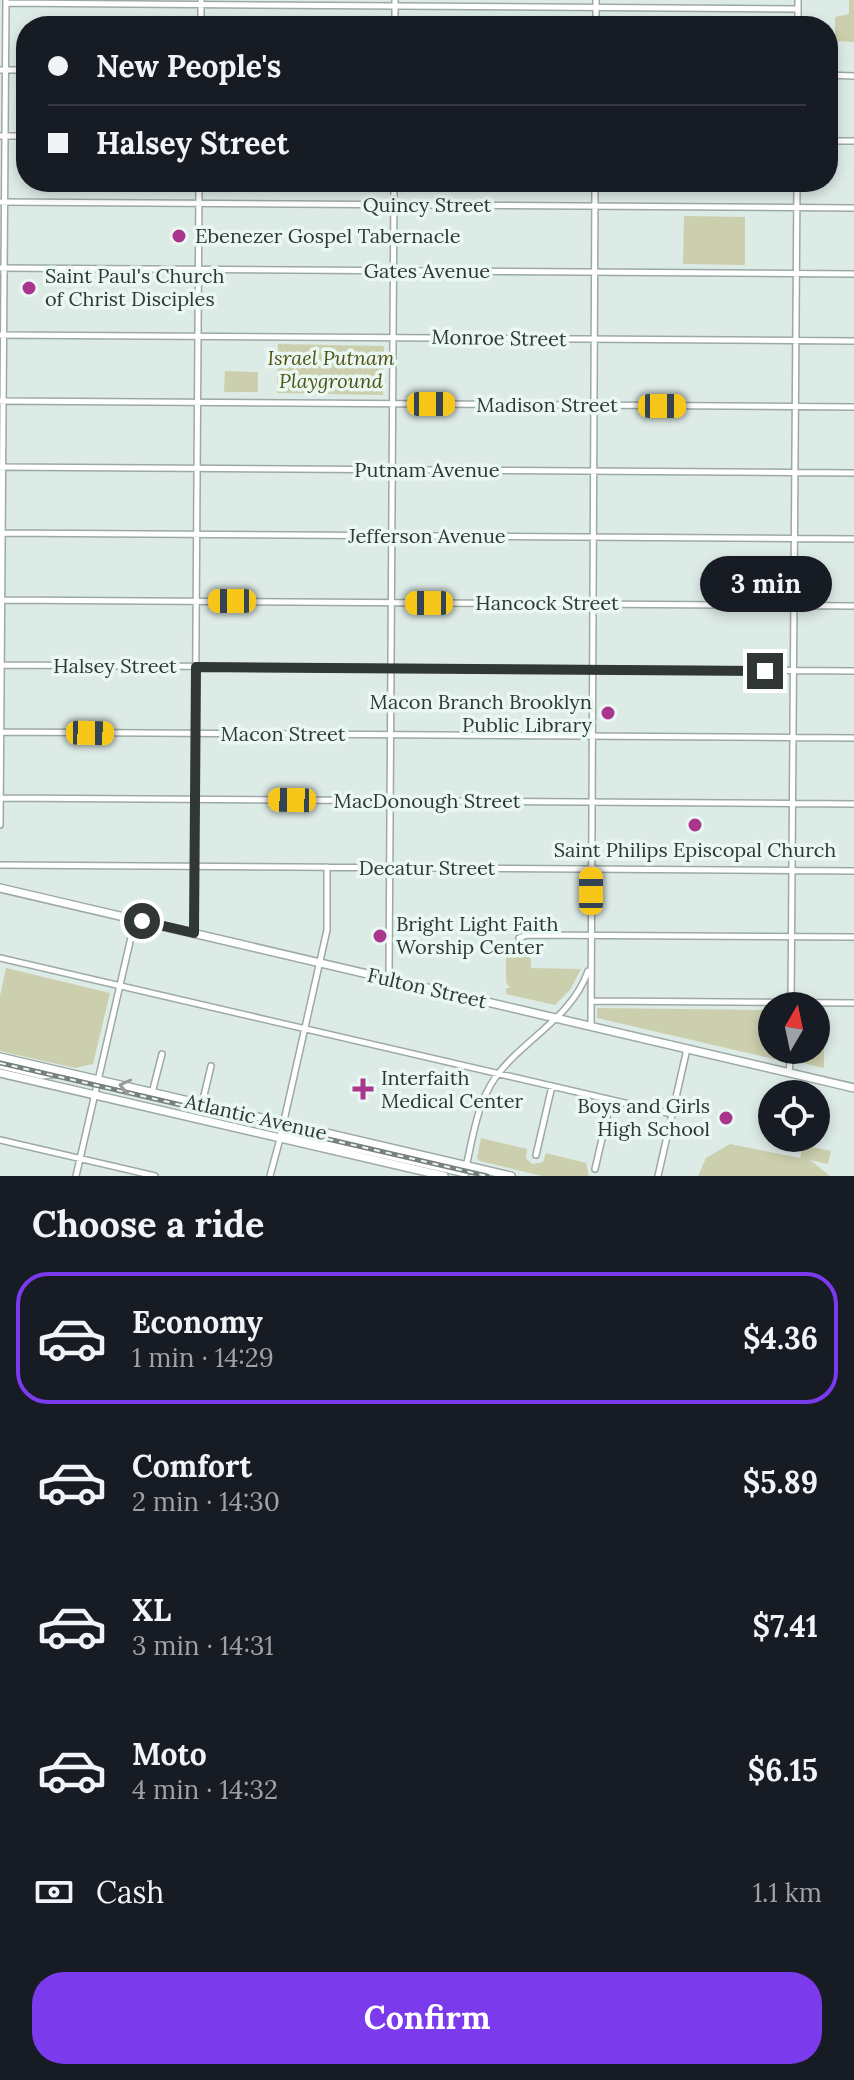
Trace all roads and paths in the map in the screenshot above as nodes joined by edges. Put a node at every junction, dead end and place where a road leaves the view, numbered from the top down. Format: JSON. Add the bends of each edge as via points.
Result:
{"nodes":[{"id":1,"x":596,"y":0,"type":"edge"},
{"id":2,"x":798,"y":0,"type":"edge"},
{"id":3,"x":6,"y":2,"type":"edge"},
{"id":4,"x":201,"y":2,"type":"edge"},
{"id":5,"x":395,"y":3,"type":"edge"},
{"id":6,"x":596,"y":8,"type":"junction"},
{"id":7,"x":798,"y":9,"type":"junction"},
{"id":8,"x":596,"y":16,"type":"edge"},
{"id":9,"x":798,"y":16,"type":"edge"},
{"id":10,"x":2,"y":70,"type":"edge"},
{"id":11,"x":2,"y":136,"type":"edge"},
{"id":12,"x":199,"y":192,"type":"edge"},
{"id":13,"x":394,"y":192,"type":"edge"},
{"id":14,"x":595,"y":192,"type":"edge"},
{"id":15,"x":797,"y":192,"type":"edge"},
{"id":16,"x":2,"y":202,"type":"edge"},
{"id":17,"x":199,"y":204,"type":"junction"},
{"id":18,"x":394,"y":205,"type":"junction"},
{"id":19,"x":595,"y":206,"type":"junction"},
{"id":20,"x":796,"y":208,"type":"junction"},
{"id":21,"x":854,"y":208,"type":"edge"},
{"id":22,"x":2,"y":268,"type":"edge"},
{"id":23,"x":199,"y":270,"type":"junction"},
{"id":24,"x":394,"y":271,"type":"junction"},
{"id":25,"x":595,"y":273,"type":"junction"},
{"id":26,"x":796,"y":274,"type":"junction"},
{"id":27,"x":854,"y":274,"type":"edge"},
{"id":28,"x":2,"y":335,"type":"edge"},
{"id":29,"x":198,"y":336,"type":"junction"},
{"id":30,"x":393,"y":337,"type":"junction"},
{"id":31,"x":594,"y":339,"type":"junction"},
{"id":32,"x":796,"y":340,"type":"junction"},
{"id":33,"x":854,"y":341,"type":"edge"},
{"id":34,"x":1,"y":401,"type":"edge"},
{"id":35,"x":198,"y":402,"type":"junction"},
{"id":36,"x":393,"y":404,"type":"junction"},
{"id":37,"x":594,"y":405,"type":"junction"},
{"id":38,"x":795,"y":407,"type":"junction"},
{"id":39,"x":854,"y":407,"type":"edge"},
{"id":40,"x":1,"y":467,"type":"edge"},
{"id":41,"x":197,"y":469,"type":"junction"},
{"id":42,"x":392,"y":470,"type":"junction"},
{"id":43,"x":593,"y":471,"type":"junction"},
{"id":44,"x":795,"y":473,"type":"junction"},
{"id":45,"x":854,"y":473,"type":"edge"},
{"id":46,"x":1,"y":533,"type":"edge"},
{"id":47,"x":197,"y":535,"type":"junction"},
{"id":48,"x":392,"y":536,"type":"junction"},
{"id":49,"x":593,"y":537,"type":"junction"},
{"id":50,"x":794,"y":539,"type":"junction"},
{"id":51,"x":854,"y":539,"type":"edge"},
{"id":52,"x":1,"y":600,"type":"edge"},
{"id":53,"x":196,"y":601,"type":"junction"},
{"id":54,"x":392,"y":602,"type":"junction"},
{"id":55,"x":592,"y":604,"type":"junction"},
{"id":56,"x":794,"y":605,"type":"junction"},
{"id":57,"x":854,"y":606,"type":"edge"},
{"id":58,"x":0,"y":665,"type":"edge"},
{"id":59,"x":196,"y":667,"type":"junction"},
{"id":60,"x":391,"y":668,"type":"junction"},
{"id":61,"x":592,"y":669,"type":"junction"},
{"id":62,"x":793,"y":671,"type":"junction"},
{"id":63,"x":854,"y":671,"type":"edge"},
{"id":64,"x":0,"y":732,"type":"edge"},
{"id":65,"x":195,"y":734,"type":"junction"},
{"id":66,"x":391,"y":735,"type":"junction"},
{"id":67,"x":592,"y":736,"type":"junction"},
{"id":68,"x":793,"y":738,"type":"junction"},
{"id":69,"x":854,"y":738,"type":"edge"},
{"id":70,"x":0,"y":798,"type":"edge"},
{"id":71,"x":195,"y":799,"type":"junction"},
{"id":72,"x":390,"y":801,"type":"junction"},
{"id":73,"x":591,"y":803,"type":"junction"},
{"id":74,"x":792,"y":804,"type":"junction"},
{"id":75,"x":854,"y":804,"type":"edge"},
{"id":76,"x":0,"y":825,"type":"edge"},
{"id":77,"x":0,"y":865,"type":"edge"},
{"id":78,"x":194,"y":866,"type":"junction"},
{"id":79,"x":327,"y":867,"type":"junction"},
{"id":80,"x":389,"y":867,"type":"junction"},
{"id":81,"x":591,"y":869,"type":"junction"},
{"id":82,"x":792,"y":870,"type":"junction"},
{"id":83,"x":854,"y":871,"type":"edge"},
{"id":84,"x":0,"y":888,"type":"edge"},
{"id":85,"x":135,"y":920,"type":"junction"},
{"id":86,"x":194,"y":933,"type":"junction"},
{"id":87,"x":590,"y":935,"type":"junction"},
{"id":88,"x":791,"y":936,"type":"junction"},
{"id":89,"x":854,"y":937,"type":"edge"},
{"id":90,"x":519,"y":938,"type":"dead end"},
{"id":91,"x":0,"y":958,"type":"edge"},
{"id":92,"x":320,"y":963,"type":"junction"},
{"id":93,"x":590,"y":966,"type":"junction"},
{"id":94,"x":389,"y":979,"type":"junction"},
{"id":95,"x":120,"y":986,"type":"junction"},
{"id":96,"x":791,"y":992,"type":"edge"},
{"id":97,"x":592,"y":1001,"type":"junction"},
{"id":98,"x":830,"y":1003,"type":"edge"},
{"id":99,"x":854,"y":1003,"type":"edge"},
{"id":100,"x":758,"y":1004,"type":"edge"},
{"id":101,"x":556,"y":1018,"type":"junction"},
{"id":102,"x":591,"y":1026,"type":"junction"},
{"id":103,"x":304,"y":1028,"type":"junction"},
{"id":104,"x":688,"y":1048,"type":"junction"},
{"id":105,"x":162,"y":1054,"type":"dead end"},
{"id":106,"x":0,"y":1057,"type":"edge"},
{"id":107,"x":790,"y":1064,"type":"edge"},
{"id":108,"x":0,"y":1065,"type":"edge"},
{"id":109,"x":211,"y":1066,"type":"dead end"},
{"id":110,"x":0,"y":1073,"type":"edge"},
{"id":111,"x":67,"y":1073,"type":"junction"},
{"id":112,"x":789,"y":1073,"type":"junction"},
{"id":113,"x":499,"y":1074,"type":"junction"},
{"id":114,"x":98,"y":1080,"type":"junction"},
{"id":115,"x":552,"y":1086,"type":"junction"},
{"id":116,"x":854,"y":1088,"type":"edge"},
{"id":117,"x":152,"y":1093,"type":"junction"},
{"id":118,"x":95,"y":1095,"type":"junction"},
{"id":119,"x":611,"y":1100,"type":"junction"},
{"id":120,"x":202,"y":1104,"type":"junction"},
{"id":121,"x":672,"y":1114,"type":"junction"},
{"id":122,"x":281,"y":1131,"type":"junction"},
{"id":123,"x":0,"y":1140,"type":"edge"},
{"id":124,"x":536,"y":1155,"type":"dead end"},
{"id":125,"x":80,"y":1159,"type":"junction"},
{"id":126,"x":406,"y":1160,"type":"junction"},
{"id":127,"x":452,"y":1162,"type":"junction"},
{"id":128,"x":391,"y":1164,"type":"junction"},
{"id":129,"x":429,"y":1165,"type":"junction"},
{"id":130,"x":595,"y":1169,"type":"dead end"},
{"id":131,"x":465,"y":1172,"type":"edge"},
{"id":132,"x":76,"y":1176,"type":"edge"},
{"id":133,"x":155,"y":1176,"type":"edge"},
{"id":134,"x":270,"y":1176,"type":"edge"},
{"id":135,"x":444,"y":1176,"type":"edge"},
{"id":136,"x":511,"y":1176,"type":"edge"},
{"id":137,"x":658,"y":1176,"type":"edge"}],
"edges":[{"from":1,"to":6,"type":"street"},
{"from":2,"to":7,"type":"street"},
{"from":3,"to":4,"type":"street"},
{"from":3,"to":10,"type":"street"},
{"from":4,"to":5,"type":"street"},
{"from":5,"to":6,"type":"street"},
{"from":6,"to":7,"type":"street"},
{"from":6,"to":8,"type":"street"},
{"from":7,"to":9,"type":"street"},
{"from":10,"to":11,"type":"street"},
{"from":11,"to":16,"type":"street"},
{"from":12,"to":17,"type":"street"},
{"from":13,"to":18,"type":"street"},
{"from":14,"to":19,"type":"street"},
{"from":15,"to":20,"type":"street"},
{"from":16,"to":17,"type":"street","name":"Quincy Street"},
{"from":16,"to":22,"type":"street"},
{"from":17,"to":18,"type":"street","name":"Quincy Street"},
{"from":17,"to":23,"type":"street"},
{"from":18,"to":19,"type":"street","name":"Quincy Street"},
{"from":18,"to":24,"type":"street"},
{"from":19,"to":20,"type":"street","name":"Quincy Street"},
{"from":19,"to":25,"type":"street"},
{"from":20,"to":21,"type":"street","name":"Quincy Street"},
{"from":20,"to":26,"type":"street"},
{"from":22,"to":23,"type":"street","name":"Gates Avenue"},
{"from":22,"to":28,"type":"street"},
{"from":23,"to":24,"type":"street","name":"Gates Avenue"},
{"from":23,"to":29,"type":"street"},
{"from":24,"to":25,"type":"street","name":"Gates Avenue"},
{"from":24,"to":30,"type":"street"},
{"from":25,"to":26,"type":"street","name":"Gates Avenue"},
{"from":25,"to":31,"type":"street"},
{"from":26,"to":27,"type":"street","name":"Gates Avenue"},
{"from":26,"to":32,"type":"street"},
{"from":28,"to":29,"type":"street","name":"Monroe Street"},
{"from":28,"to":34,"type":"street"},
{"from":29,"to":30,"type":"street","name":"Monroe Street"},
{"from":29,"to":35,"type":"street"},
{"from":30,"to":31,"type":"street","name":"Monroe Street"},
{"from":30,"to":36,"type":"street"},
{"from":31,"to":32,"type":"street","name":"Monroe Street"},
{"from":31,"to":37,"type":"street"},
{"from":32,"to":33,"type":"street","name":"Monroe Street"},
{"from":32,"to":38,"type":"street"},
{"from":34,"to":35,"type":"street","name":"Madison Street"},
{"from":34,"to":40,"type":"street"},
{"from":35,"to":36,"type":"street","name":"Madison Street"},
{"from":35,"to":41,"type":"street"},
{"from":36,"to":37,"type":"street","name":"Madison Street"},
{"from":36,"to":42,"type":"street"},
{"from":37,"to":38,"type":"street","name":"Madison Street"},
{"from":37,"to":43,"type":"street"},
{"from":38,"to":39,"type":"street","name":"Madison Street"},
{"from":38,"to":44,"type":"street"},
{"from":40,"to":41,"type":"street","name":"Putnam Avenue"},
{"from":40,"to":46,"type":"street"},
{"from":41,"to":42,"type":"street","name":"Putnam Avenue"},
{"from":41,"to":47,"type":"street"},
{"from":42,"to":43,"type":"street","name":"Putnam Avenue"},
{"from":42,"to":48,"type":"street"},
{"from":43,"to":44,"type":"street","name":"Putnam Avenue"},
{"from":43,"to":49,"type":"street"},
{"from":44,"to":45,"type":"street","name":"Putnam Avenue"},
{"from":44,"to":50,"type":"street"},
{"from":46,"to":47,"type":"street","name":"Jefferson Avenue"},
{"from":46,"to":52,"type":"street"},
{"from":47,"to":48,"type":"street","name":"Jefferson Avenue"},
{"from":47,"to":53,"type":"street"},
{"from":48,"to":49,"type":"street","name":"Jefferson Avenue"},
{"from":48,"to":54,"type":"street"},
{"from":49,"to":50,"type":"street","name":"Jefferson Avenue"},
{"from":49,"to":55,"type":"street"},
{"from":50,"to":51,"type":"street","name":"Jefferson Avenue"},
{"from":50,"to":56,"type":"street"},
{"from":52,"to":53,"type":"street","name":"Hancock Street"},
{"from":52,"to":58,"type":"street"},
{"from":53,"to":54,"type":"street","name":"Hancock Street"},
{"from":53,"to":59,"type":"street"},
{"from":54,"to":55,"type":"street","name":"Hancock Street"},
{"from":54,"to":60,"type":"street"},
{"from":55,"to":56,"type":"street","name":"Hancock Street"},
{"from":55,"to":61,"type":"street"},
{"from":56,"to":57,"type":"street","name":"Hancock Street"},
{"from":56,"to":62,"type":"street"},
{"from":58,"to":59,"type":"street","name":"Halsey Street"},
{"from":58,"to":64,"type":"street"},
{"from":59,"to":60,"type":"street","name":"Halsey Street"},
{"from":59,"to":65,"type":"street"},
{"from":60,"to":61,"type":"street","name":"Halsey Street"},
{"from":60,"to":66,"type":"street"},
{"from":61,"to":62,"type":"street","name":"Halsey Street"},
{"from":61,"to":67,"type":"street"},
{"from":62,"to":63,"type":"street","name":"Halsey Street"},
{"from":62,"to":68,"type":"street"},
{"from":64,"to":65,"type":"street","name":"Macon Street"},
{"from":64,"to":70,"type":"street"},
{"from":65,"to":66,"type":"street","name":"Macon Street"},
{"from":65,"to":71,"type":"street"},
{"from":66,"to":67,"type":"street","name":"Macon Street"},
{"from":66,"to":72,"type":"street"},
{"from":67,"to":68,"type":"street","name":"Macon Street"},
{"from":67,"to":73,"type":"street"},
{"from":68,"to":69,"type":"street","name":"Macon Street"},
{"from":68,"to":74,"type":"street"},
{"from":70,"to":71,"type":"street","name":"MacDonough Street"},
{"from":70,"to":76,"type":"street"},
{"from":71,"to":72,"type":"street","name":"MacDonough Street"},
{"from":71,"to":78,"type":"street"},
{"from":72,"to":73,"type":"street","name":"MacDonough Street"},
{"from":72,"to":80,"type":"street"},
{"from":73,"to":74,"type":"street","name":"MacDonough Street"},
{"from":73,"to":81,"type":"street"},
{"from":74,"to":75,"type":"street","name":"MacDonough Street"},
{"from":74,"to":82,"type":"street"},
{"from":77,"to":78,"type":"street","name":"Decatur Street"},
{"from":78,"to":79,"type":"street","name":"Decatur Street"},
{"from":78,"to":86,"type":"street"},
{"from":79,"to":80,"type":"street","name":"Decatur Street"},
{"from":79,"to":92,"type":"street","via":[[327,930]]},
{"from":80,"to":81,"type":"street","name":"Decatur Street"},
{"from":80,"to":94,"type":"street"},
{"from":81,"to":82,"type":"street","name":"Decatur Street"},
{"from":81,"to":87,"type":"street"},
{"from":82,"to":83,"type":"street","name":"Decatur Street"},
{"from":82,"to":88,"type":"street"},
{"from":84,"to":85,"type":"main road","name":"Fulton Street"},
{"from":85,"to":86,"type":"main road","name":"Fulton Street"},
{"from":85,"to":95,"type":"street"},
{"from":86,"to":92,"type":"main road","name":"Fulton Street"},
{"from":87,"to":88,"type":"street"},
{"from":87,"to":90,"type":"street"},
{"from":87,"to":93,"type":"street"},
{"from":88,"to":89,"type":"street"},
{"from":88,"to":96,"type":"street"},
{"from":91,"to":95,"type":"street"},
{"from":92,"to":94,"type":"main road","name":"Fulton Street"},
{"from":92,"to":103,"type":"street"},
{"from":93,"to":97,"type":"street"},
{"from":93,"to":101,"type":"street","via":[[577,995]]},
{"from":94,"to":101,"type":"main road","name":"Fulton Street"},
{"from":95,"to":103,"type":"street"},
{"from":95,"to":114,"type":"street"},
{"from":97,"to":100,"type":"street"},
{"from":97,"to":102,"type":"street"},
{"from":98,"to":99,"type":"street"},
{"from":101,"to":102,"type":"main road","name":"Fulton Street"},
{"from":101,"to":113,"type":"street"},
{"from":102,"to":104,"type":"main road","name":"Fulton Street"},
{"from":103,"to":113,"type":"street"},
{"from":103,"to":122,"type":"street"},
{"from":104,"to":112,"type":"main road","name":"Fulton Street"},
{"from":104,"to":121,"type":"street"},
{"from":105,"to":117,"type":"street"},
{"from":106,"to":111,"type":"main road","name":"Atlantic Avenue"},
{"from":107,"to":112,"type":"street"},
{"from":108,"to":111,"type":"main road","via":[[42,1075]]},
{"from":109,"to":120,"type":"street"},
{"from":110,"to":118,"type":"main road","name":"Atlantic Avenue"},
{"from":111,"to":114,"type":"main road","name":"Atlantic Avenue"},
{"from":112,"to":116,"type":"main road","name":"Fulton Street"},
{"from":113,"to":115,"type":"street"},
{"from":113,"to":131,"type":"street","via":[[481,1104]]},
{"from":117,"to":114,"type":"main road","name":"Atlantic Avenue","one_way":true},
{"from":114,"to":118,"type":"street"},
{"from":115,"to":119,"type":"street"},
{"from":115,"to":124,"type":"street"},
{"from":117,"to":120,"type":"main road","name":"Atlantic Avenue"},
{"from":118,"to":122,"type":"main road","name":"Atlantic Avenue"},
{"from":118,"to":125,"type":"street"},
{"from":119,"to":121,"type":"street"},
{"from":119,"to":130,"type":"street"},
{"from":120,"to":122,"type":"main road","name":"Atlantic Avenue"},
{"from":121,"to":137,"type":"street"},
{"from":122,"to":126,"type":"main road"},
{"from":122,"to":127,"type":"main road","name":"Atlantic Avenue"},
{"from":122,"to":128,"type":"main road","name":"Atlantic Avenue"},
{"from":122,"to":134,"type":"street"},
{"from":123,"to":125,"type":"street"},
{"from":125,"to":132,"type":"street"},
{"from":125,"to":133,"type":"street"},
{"from":126,"to":128,"type":"main road"},
{"from":126,"to":129,"type":"main road"},
{"from":127,"to":129,"type":"main road"},
{"from":127,"to":131,"type":"main road","name":"Atlantic Avenue"},
{"from":128,"to":135,"type":"main road","name":"Atlantic Avenue"},
{"from":129,"to":131,"type":"main road"},
{"from":131,"to":136,"type":"main road","name":"Atlantic Avenue"}]}
